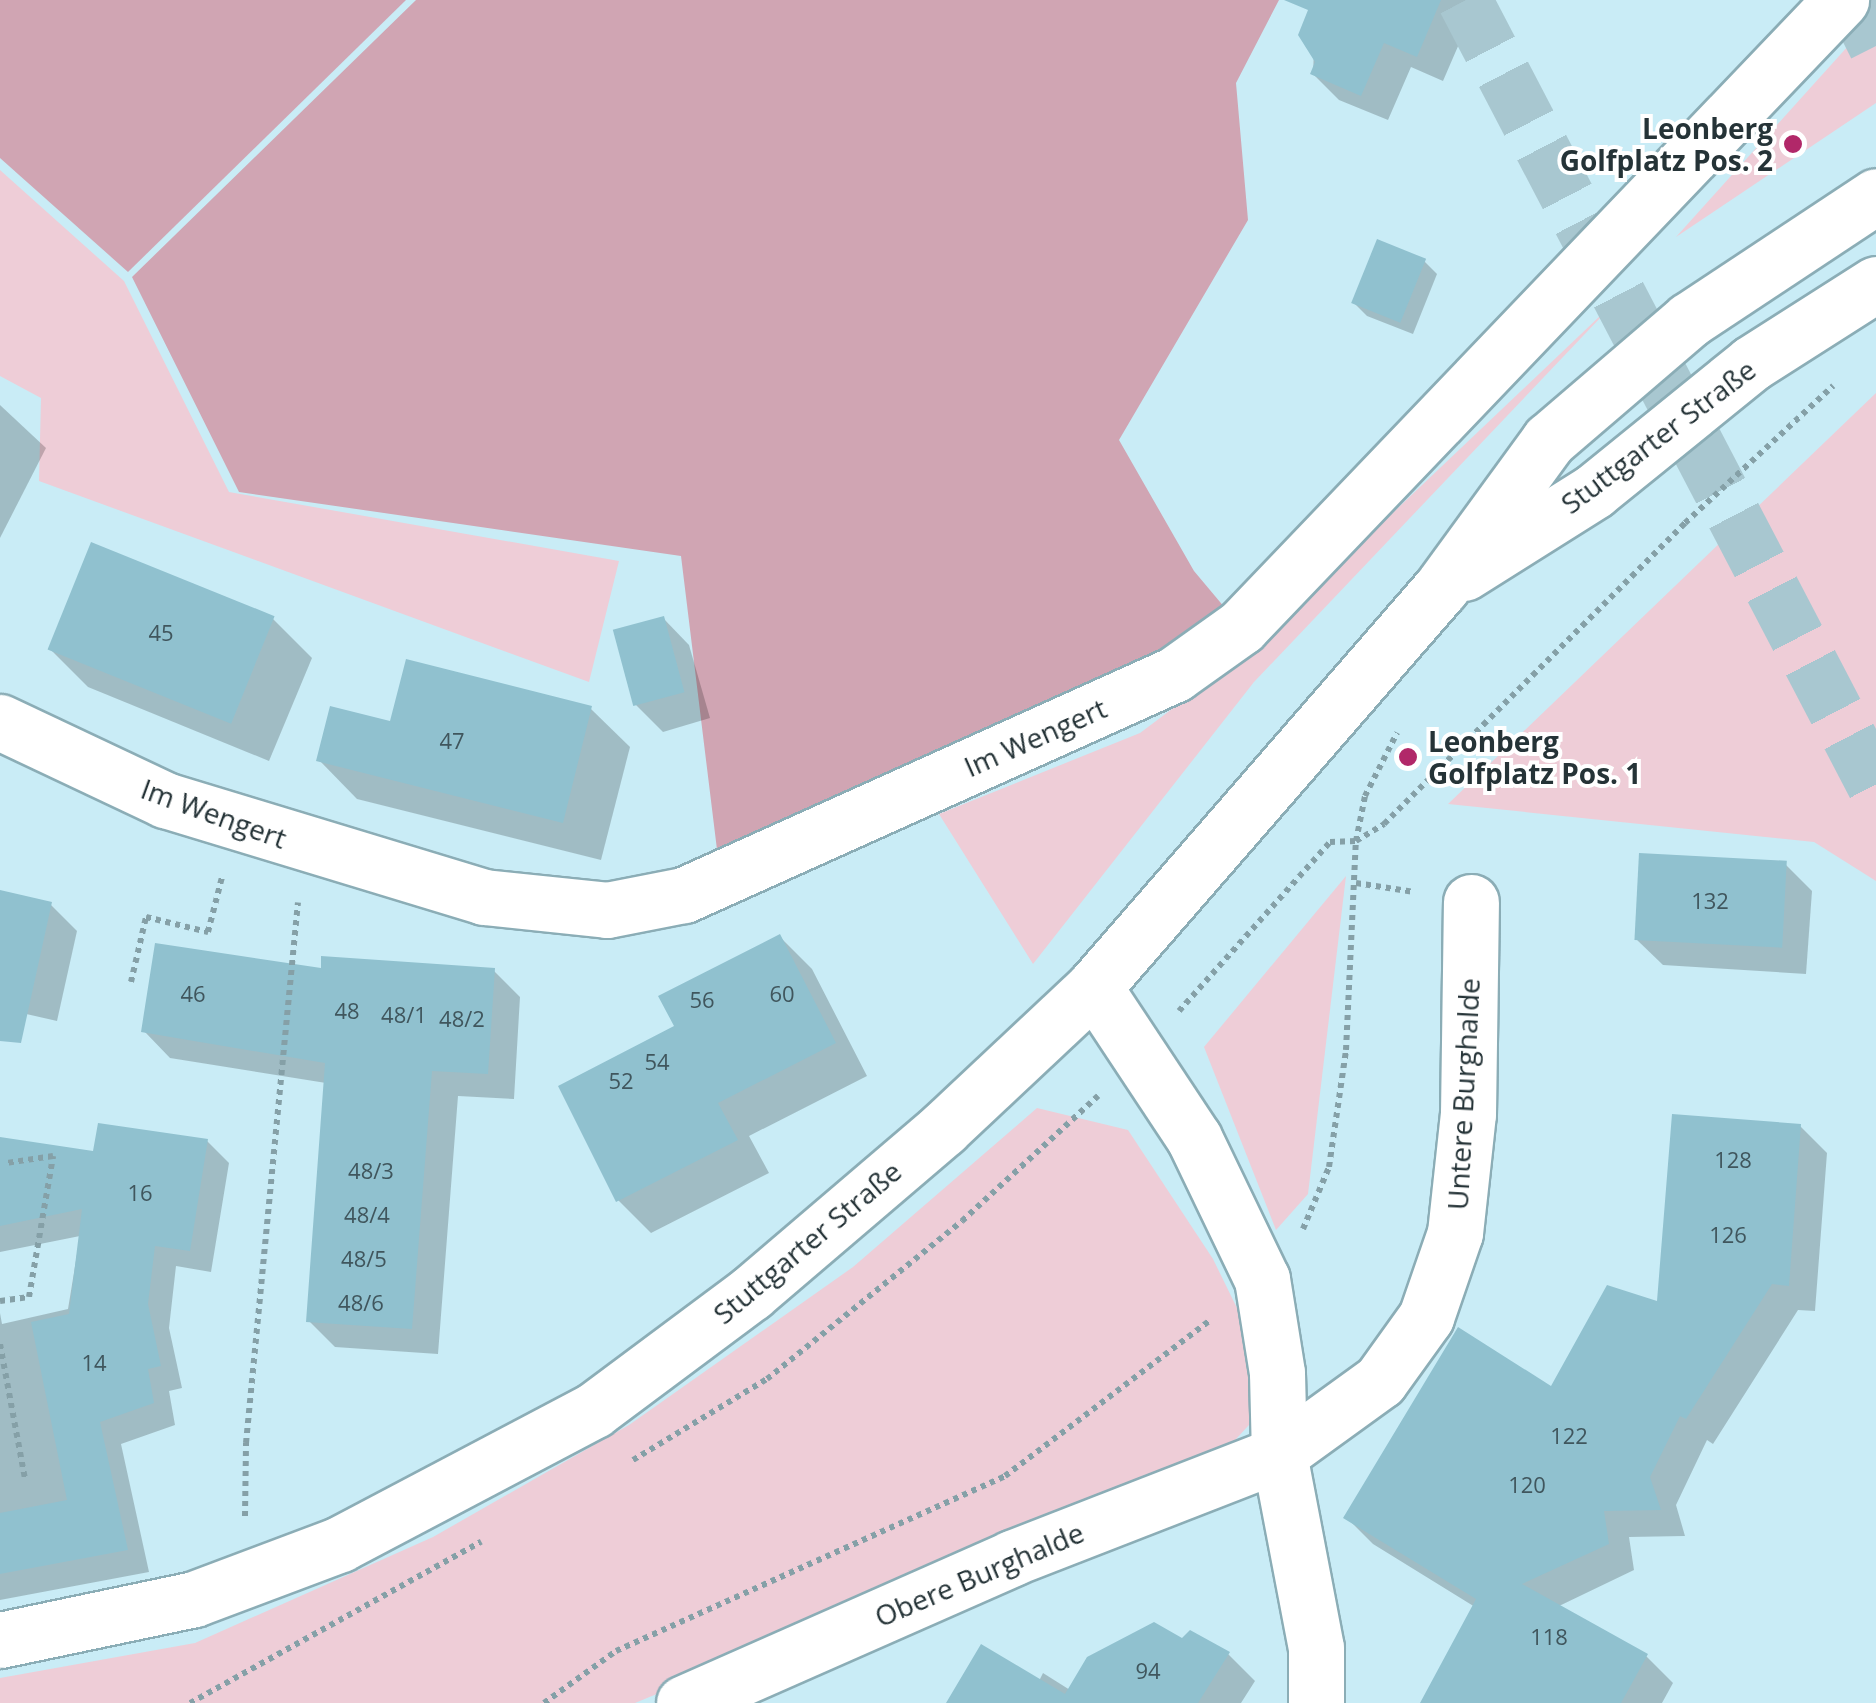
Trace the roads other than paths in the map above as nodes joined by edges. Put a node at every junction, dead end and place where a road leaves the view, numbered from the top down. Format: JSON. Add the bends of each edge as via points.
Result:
{"nodes":[{"id":1,"x":1842,"y":0,"type":"edge"},
{"id":2,"x":1876,"y":196,"type":"edge"},
{"id":3,"x":1876,"y":284,"type":"edge"},
{"id":4,"x":1440,"y":588,"type":"junction"},
{"id":5,"x":0,"y":722,"type":"edge"},
{"id":6,"x":1472,"y":902,"type":"dead end"},
{"id":7,"x":1094,"y":987,"type":"junction"},
{"id":8,"x":1279,"y":1454,"type":"junction"},
{"id":9,"x":0,"y":1640,"type":"edge"},
{"id":10,"x":684,"y":1703,"type":"edge"},
{"id":11,"x":1316,"y":1703,"type":"edge"}],
"edges":[{"from":1,"to":5,"type":"street","name":"Im Wengert","via":[[1241,627],[1175,674],[684,895],[608,910],[484,898],[165,800]]},
{"from":2,"to":4,"type":"street","name":"Stuttgarter Straße","via":[[1689,320],[1548,440]]},
{"from":3,"to":4,"type":"street","name":"Stuttgarter Straße","via":[[1752,363],[1594,491]]},
{"from":4,"to":7,"type":"street","name":"Stuttgarter Straße"},
{"from":6,"to":8,"type":"street","name":"Untere Burghalde","via":[[1462,1173],[1455,1233],[1426,1317],[1380,1381]]},
{"from":7,"to":8,"type":"street","via":[[1194,1138],[1262,1280],[1278,1373]]},
{"from":7,"to":9,"type":"street","name":"Stuttgarter Straße","via":[[943,1129],[751,1293],[594,1410],[340,1544],[194,1599]]},
{"from":8,"to":10,"type":"street","name":"Obere Burghalde","via":[[1012,1558]]},
{"from":8,"to":11,"type":"street","via":[[1316,1648]]}]}
